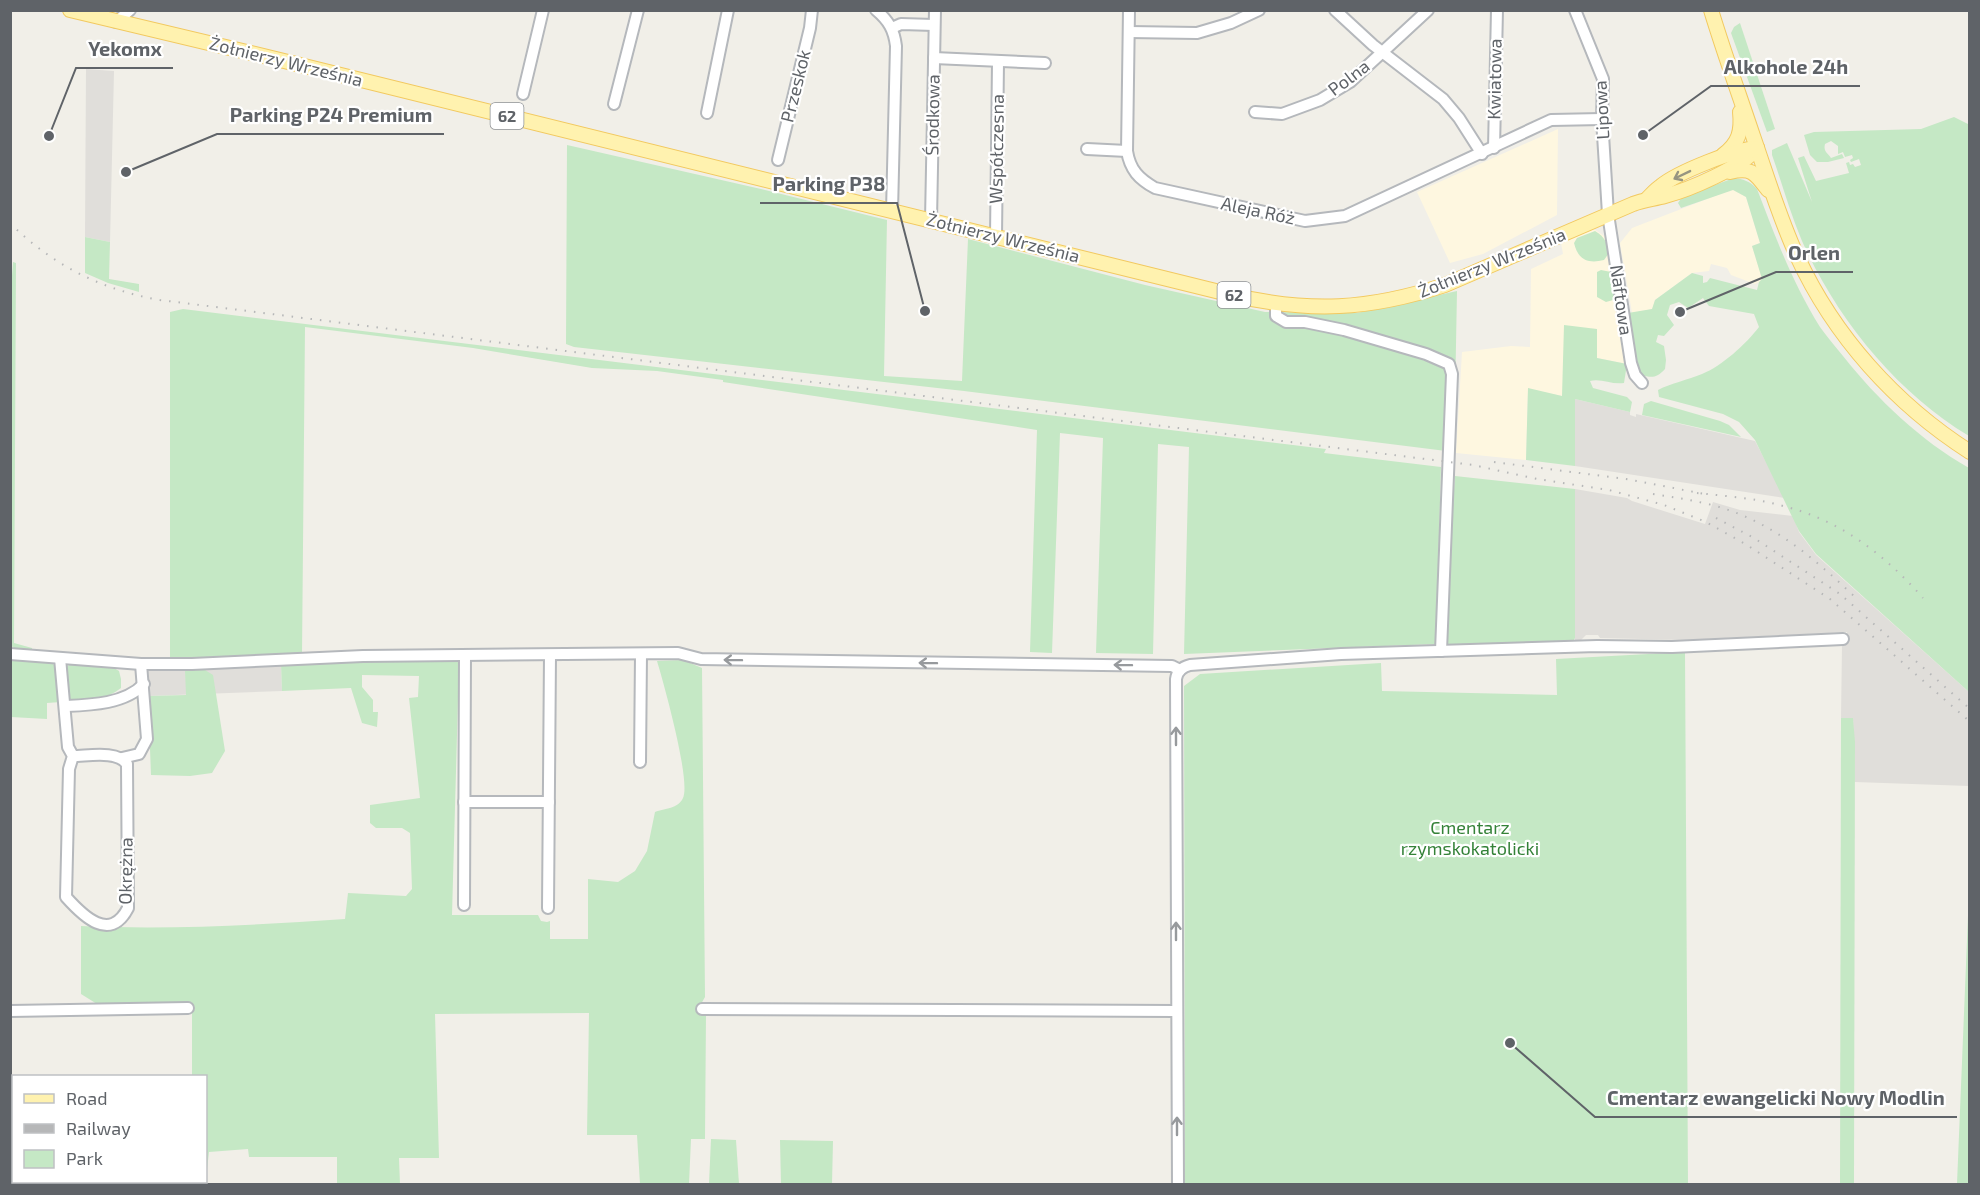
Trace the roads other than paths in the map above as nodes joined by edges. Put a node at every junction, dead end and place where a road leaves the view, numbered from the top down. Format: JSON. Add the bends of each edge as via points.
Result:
{"nodes":[{"id":1,"x":70,"y":10,"type":"edge"},
{"id":2,"x":130,"y":10,"type":"edge"},
{"id":3,"x":543,"y":10,"type":"edge"},
{"id":4,"x":638,"y":10,"type":"edge"},
{"id":5,"x":728,"y":10,"type":"edge"},
{"id":6,"x":812,"y":10,"type":"edge"},
{"id":7,"x":876,"y":10,"type":"edge"},
{"id":8,"x":934,"y":10,"type":"edge"},
{"id":9,"x":1129,"y":10,"type":"edge"},
{"id":10,"x":1259,"y":10,"type":"edge"},
{"id":11,"x":1335,"y":10,"type":"edge"},
{"id":12,"x":1428,"y":10,"type":"edge"},
{"id":13,"x":1497,"y":10,"type":"edge"},
{"id":14,"x":1575,"y":10,"type":"edge"},
{"id":15,"x":1711,"y":10,"type":"edge"},
{"id":16,"x":116,"y":22,"type":"junction"},
{"id":17,"x":934,"y":25,"type":"junction"},
{"id":18,"x":892,"y":28,"type":"junction"},
{"id":19,"x":1129,"y":32,"type":"junction"},
{"id":20,"x":1382,"y":52,"type":"junction"},
{"id":21,"x":934,"y":58,"type":"junction"},
{"id":22,"x":998,"y":62,"type":"junction"},
{"id":23,"x":1045,"y":63,"type":"dead end"},
{"id":24,"x":1738,"y":92,"type":"junction"},
{"id":25,"x":523,"y":94,"type":"dead end"},
{"id":26,"x":614,"y":104,"type":"dead end"},
{"id":27,"x":1255,"y":112,"type":"dead end"},
{"id":28,"x":707,"y":113,"type":"dead end"},
{"id":29,"x":1602,"y":119,"type":"junction"},
{"id":30,"x":1494,"y":148,"type":"junction"},
{"id":31,"x":1757,"y":148,"type":"junction"},
{"id":32,"x":1087,"y":149,"type":"dead end"},
{"id":33,"x":1127,"y":152,"type":"junction"},
{"id":34,"x":1482,"y":154,"type":"junction"},
{"id":35,"x":1719,"y":157,"type":"junction"},
{"id":36,"x":778,"y":160,"type":"dead end"},
{"id":37,"x":1719,"y":175,"type":"junction"},
{"id":38,"x":1774,"y":198,"type":"junction"},
{"id":39,"x":1647,"y":199,"type":"junction"},
{"id":40,"x":892,"y":211,"type":"junction"},
{"id":41,"x":1608,"y":214,"type":"junction"},
{"id":42,"x":932,"y":220,"type":"junction"},
{"id":43,"x":996,"y":236,"type":"junction"},
{"id":44,"x":1276,"y":304,"type":"junction"},
{"id":45,"x":1642,"y":383,"type":"dead end"},
{"id":46,"x":1970,"y":452,"type":"edge"},
{"id":47,"x":1843,"y":639,"type":"dead end"},
{"id":48,"x":1441,"y":651,"type":"junction"},
{"id":49,"x":10,"y":654,"type":"edge"},
{"id":50,"x":641,"y":654,"type":"junction"},
{"id":51,"x":465,"y":655,"type":"junction"},
{"id":52,"x":550,"y":655,"type":"junction"},
{"id":53,"x":60,"y":658,"type":"junction"},
{"id":54,"x":141,"y":664,"type":"junction"},
{"id":55,"x":1180,"y":670,"type":"junction"},
{"id":56,"x":144,"y":684,"type":"junction"},
{"id":57,"x":65,"y":706,"type":"junction"},
{"id":58,"x":73,"y":756,"type":"junction"},
{"id":59,"x":122,"y":758,"type":"junction"},
{"id":60,"x":640,"y":762,"type":"dead end"},
{"id":61,"x":464,"y":802,"type":"junction"},
{"id":62,"x":549,"y":802,"type":"junction"},
{"id":63,"x":464,"y":905,"type":"dead end"},
{"id":64,"x":549,"y":908,"type":"dead end"},
{"id":65,"x":188,"y":1008,"type":"dead end"},
{"id":66,"x":702,"y":1009,"type":"dead end"},
{"id":67,"x":10,"y":1011,"type":"edge"},
{"id":68,"x":1176,"y":1011,"type":"junction"},
{"id":69,"x":1178,"y":1185,"type":"edge"}],
"edges":[{"from":1,"to":16,"type":"main road","name":"Żołnierzy Września","number":"62"},
{"from":2,"to":16,"type":"street"},
{"from":3,"to":25,"type":"street"},
{"from":4,"to":26,"type":"street"},
{"from":5,"to":28,"type":"street"},
{"from":6,"to":36,"type":"street","name":"Przeskok"},
{"from":7,"to":18,"type":"street"},
{"from":8,"to":17,"type":"street","name":"Środkowa"},
{"from":9,"to":19,"type":"street","name":"Aleja Róż"},
{"from":10,"to":19,"type":"street","via":[[1197,33]]},
{"from":11,"to":20,"type":"street"},
{"from":12,"to":20,"type":"street","name":"Polna"},
{"from":13,"to":30,"type":"street","name":"Kwiatowa"},
{"from":14,"to":29,"type":"street","name":"Lipowa","via":[[1603,79]]},
{"from":15,"to":24,"type":"main road","number":"62"},
{"from":16,"to":40,"type":"main road","name":"Żołnierzy Września","number":"62"},
{"from":17,"to":18,"type":"street","via":[[901,24]]},
{"from":17,"to":21,"type":"street","name":"Środkowa"},
{"from":18,"to":40,"type":"street","via":[[896,46]]},
{"from":19,"to":33,"type":"street","name":"Aleja Róż"},
{"from":20,"to":27,"type":"street","name":"Polna","via":[[1350,82],[1320,100],[1282,114]]},
{"from":20,"to":34,"type":"street","via":[[1443,99]]},
{"from":21,"to":22,"type":"street"},
{"from":21,"to":42,"type":"street","name":"Środkowa"},
{"from":22,"to":23,"type":"street"},
{"from":22,"to":43,"type":"street","name":"Współczesna"},
{"from":24,"to":31,"type":"main road","number":"62"},
{"from":24,"to":35,"type":"main road","number":"62","via":[[1739,135],[1735,145]]},
{"from":29,"to":30,"type":"street","name":"Aleja Róż","via":[[1551,120]]},
{"from":29,"to":41,"type":"street","name":"Lipowa"},
{"from":30,"to":34,"type":"street","name":"Aleja Róż"},
{"from":31,"to":35,"type":"main road","name":"Żołnierzy Września"},
{"from":31,"to":37,"type":"main road","name":"Żołnierzy Września","number":"62","via":[[1746,160]]},
{"from":31,"to":38,"type":"main road"},
{"from":32,"to":33,"type":"street"},
{"from":33,"to":34,"type":"street","name":"Aleja Róż","via":[[1135,173],[1155,188],[1305,221],[1345,216]]},
{"from":35,"to":39,"type":"main road","name":"Żołnierzy Września","number":"62","one_way":true,"via":[[1662,185]]},
{"from":37,"to":38,"type":"main road","via":[[1751,171]]},
{"from":37,"to":39,"type":"main road","name":"Żołnierzy Września","number":"62"},
{"from":38,"to":46,"type":"main road","via":[[1815,291],[1853,347],[1910,408]]},
{"from":39,"to":41,"type":"main road","name":"Żołnierzy Września","number":"62"},
{"from":40,"to":42,"type":"main road","name":"Żołnierzy Września","number":"62"},
{"from":41,"to":44,"type":"main road","name":"Żołnierzy Września","number":"62","via":[[1414,295],[1353,306]]},
{"from":41,"to":45,"type":"street","name":"Naftowa","via":[[1631,363]]},
{"from":42,"to":43,"type":"main road","name":"Żołnierzy Września","number":"62"},
{"from":43,"to":44,"type":"main road","name":"Żołnierzy Września","number":"62"},
{"from":44,"to":48,"type":"street","via":[[1276,316],[1282,321],[1344,330],[1449,364],[1452,374]]},
{"from":47,"to":48,"type":"street"},
{"from":48,"to":55,"type":"street","via":[[1341,654],[1190,665]]},
{"from":49,"to":53,"type":"street"},
{"from":50,"to":52,"type":"street"},
{"from":55,"to":50,"type":"street","one_way":true,"via":[[1172,666],[701,659]]},
{"from":50,"to":60,"type":"street"},
{"from":51,"to":52,"type":"street"},
{"from":51,"to":54,"type":"street"},
{"from":51,"to":61,"type":"street"},
{"from":52,"to":62,"type":"street"},
{"from":53,"to":54,"type":"street"},
{"from":53,"to":57,"type":"street","name":"Okrężna"},
{"from":54,"to":56,"type":"street"},
{"from":68,"to":55,"type":"street","one_way":true,"via":[[1176,679]]},
{"from":56,"to":57,"type":"street","via":[[131,693],[95,705]]},
{"from":56,"to":59,"type":"street","via":[[147,740],[139,754]]},
{"from":57,"to":58,"type":"street","name":"Okrężna","via":[[68,747]]},
{"from":58,"to":59,"type":"street"},
{"from":58,"to":59,"type":"street","name":"Okrężna","via":[[69,769],[66,897],[82,914],[102,925],[114,924],[128,908],[127,764]]},
{"from":61,"to":62,"type":"street"},
{"from":61,"to":63,"type":"street"},
{"from":62,"to":64,"type":"street"},
{"from":65,"to":67,"type":"street"},
{"from":66,"to":68,"type":"street"},
{"from":69,"to":68,"type":"street","one_way":true}]}
